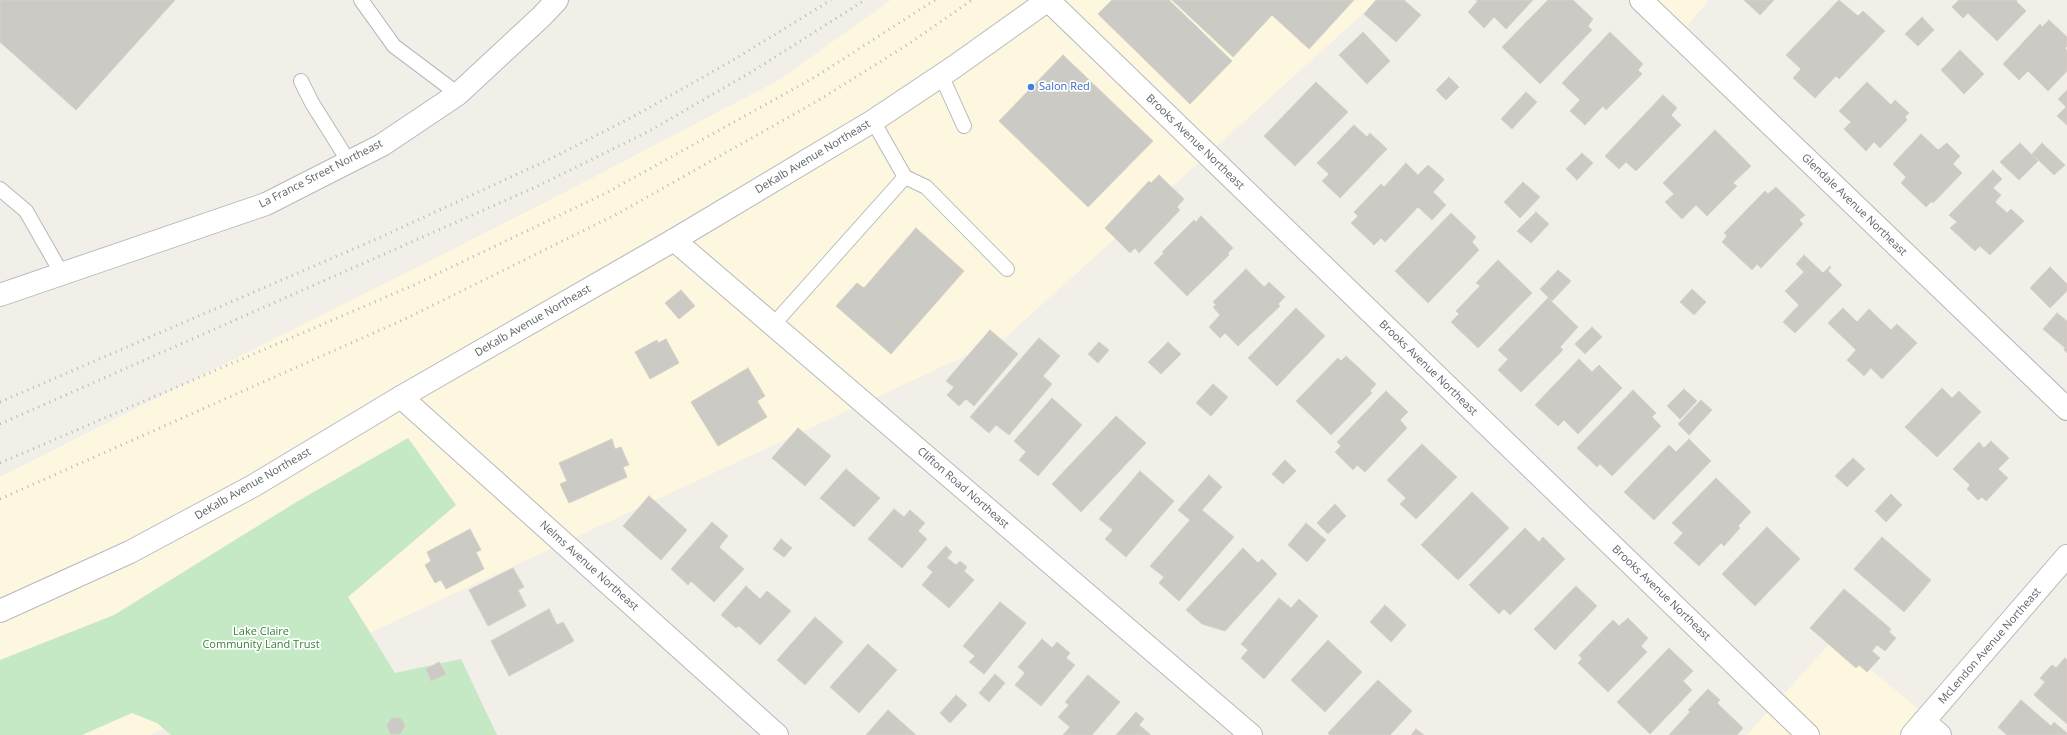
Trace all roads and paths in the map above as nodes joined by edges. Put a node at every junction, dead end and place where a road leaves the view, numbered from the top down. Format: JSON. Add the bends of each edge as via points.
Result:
{"nodes":[{"id":1,"x":361,"y":0,"type":"edge"},
{"id":2,"x":557,"y":0,"type":"edge"},
{"id":3,"x":1048,"y":0,"type":"edge"},
{"id":4,"x":1641,"y":0,"type":"edge"},
{"id":5,"x":941,"y":75,"type":"junction"},
{"id":6,"x":301,"y":81,"type":"dead end"},
{"id":7,"x":458,"y":94,"type":"junction"},
{"id":8,"x":873,"y":121,"type":"junction"},
{"id":9,"x":964,"y":126,"type":"dead end"},
{"id":10,"x":349,"y":162,"type":"junction"},
{"id":11,"x":905,"y":177,"type":"junction"},
{"id":12,"x":0,"y":188,"type":"edge"},
{"id":13,"x":674,"y":240,"type":"junction"},
{"id":14,"x":1007,"y":269,"type":"dead end"},
{"id":15,"x":62,"y":274,"type":"junction"},
{"id":16,"x":0,"y":295,"type":"edge"},
{"id":17,"x":773,"y":325,"type":"junction"},
{"id":18,"x":401,"y":397,"type":"junction"},
{"id":19,"x":2067,"y":409,"type":"edge"},
{"id":20,"x":2067,"y":556,"type":"edge"},
{"id":21,"x":0,"y":611,"type":"edge"},
{"id":22,"x":1926,"y":730,"type":"edge"},
{"id":23,"x":775,"y":734,"type":"edge"},
{"id":24,"x":1251,"y":735,"type":"edge"},
{"id":25,"x":1808,"y":735,"type":"edge"}],
"edges":[{"from":1,"to":7,"type":"lane","via":[[394,46]]},
{"from":2,"to":7,"type":"street","name":"La France Street Northeast"},
{"from":3,"to":5,"type":"street","name":"DeKalb Avenue Northeast"},
{"from":3,"to":25,"type":"street","name":"Brooks Avenue Northeast"},
{"from":4,"to":19,"type":"street","name":"Glendale Avenue Northeast"},
{"from":5,"to":8,"type":"street","name":"DeKalb Avenue Northeast"},
{"from":5,"to":9,"type":"lane"},
{"from":6,"to":10,"type":"lane"},
{"from":7,"to":10,"type":"street","name":"La France Street Northeast","via":[[382,145]]},
{"from":8,"to":11,"type":"lane"},
{"from":8,"to":13,"type":"street","name":"DeKalb Avenue Northeast"},
{"from":10,"to":15,"type":"street","name":"La France Street Northeast","via":[[266,204]]},
{"from":11,"to":14,"type":"lane","via":[[926,187]]},
{"from":11,"to":17,"type":"lane"},
{"from":12,"to":15,"type":"lane","via":[[26,211]]},
{"from":13,"to":17,"type":"street","name":"Clifton Road Northeast"},
{"from":13,"to":18,"type":"street","name":"DeKalb Avenue Northeast"},
{"from":15,"to":16,"type":"street","name":"La France Street Northeast"},
{"from":17,"to":24,"type":"street","name":"Clifton Road Northeast"},
{"from":18,"to":21,"type":"street","name":"DeKalb Avenue Northeast","via":[[253,486],[151,541]]},
{"from":18,"to":23,"type":"street","name":"Nelms Avenue Northeast"},
{"from":20,"to":22,"type":"street","name":"McLendon Avenue Northeast"}]}
